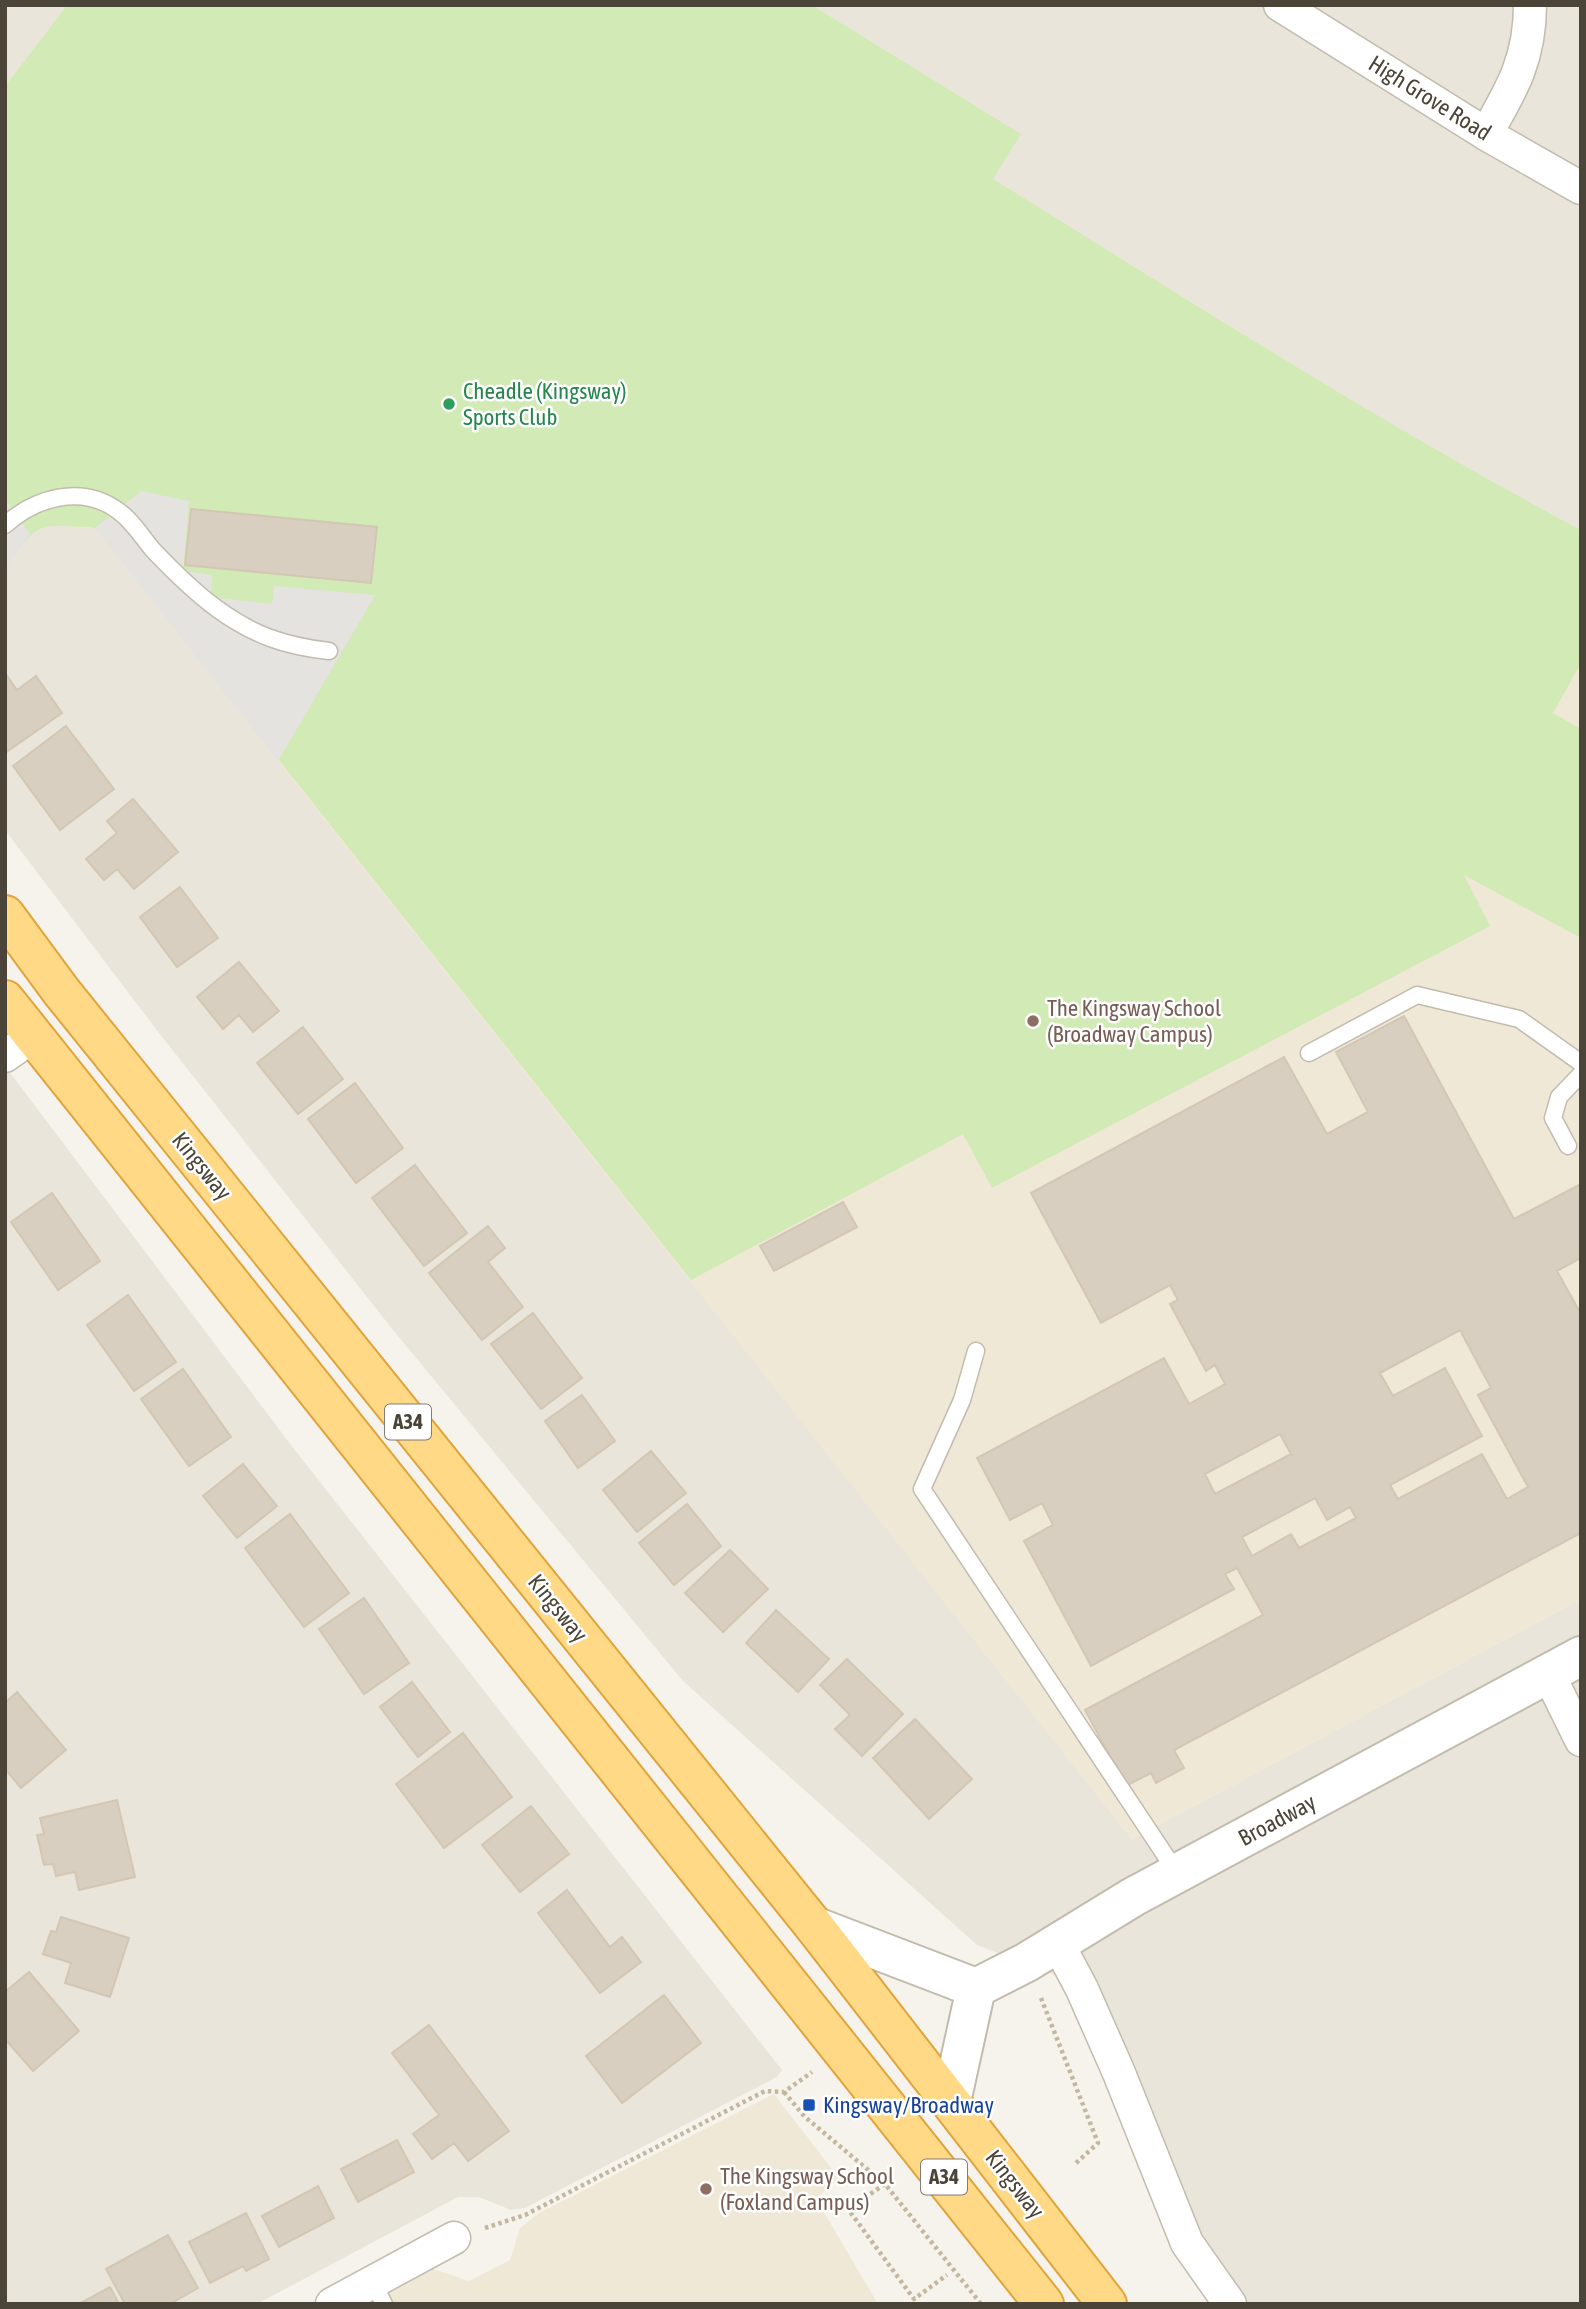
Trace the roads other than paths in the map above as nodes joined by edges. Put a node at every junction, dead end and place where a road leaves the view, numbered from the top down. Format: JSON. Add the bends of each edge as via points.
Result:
{"nodes":[{"id":1,"x":1280,"y":5,"type":"edge"},
{"id":2,"x":1530,"y":5,"type":"edge"},
{"id":3,"x":1486,"y":134,"type":"junction"},
{"id":4,"x":1581,"y":187,"type":"edge"},
{"id":5,"x":5,"y":526,"type":"edge"},
{"id":6,"x":329,"y":651,"type":"dead end"},
{"id":7,"x":5,"y":915,"type":"edge"},
{"id":8,"x":5,"y":1000,"type":"edge"},
{"id":9,"x":19,"y":1046,"type":"edge"},
{"id":10,"x":1309,"y":1053,"type":"dead end"},
{"id":11,"x":1581,"y":1063,"type":"edge"},
{"id":12,"x":1581,"y":1074,"type":"edge"},
{"id":13,"x":1568,"y":1146,"type":"dead end"},
{"id":14,"x":976,"y":1351,"type":"dead end"},
{"id":15,"x":1581,"y":1656,"type":"edge"},
{"id":16,"x":1548,"y":1673,"type":"junction"},
{"id":17,"x":1581,"y":1740,"type":"edge"},
{"id":18,"x":1177,"y":1873,"type":"junction"},
{"id":19,"x":814,"y":1926,"type":"junction"},
{"id":20,"x":1042,"y":1952,"type":"junction"},
{"id":21,"x":976,"y":1988,"type":"junction"},
{"id":22,"x":951,"y":2102,"type":"junction"},
{"id":23,"x":454,"y":2238,"type":"road end"},
{"id":24,"x":379,"y":2293,"type":"edge"},
{"id":25,"x":332,"y":2304,"type":"edge"},
{"id":26,"x":1044,"y":2304,"type":"edge"},
{"id":27,"x":1107,"y":2304,"type":"edge"},
{"id":28,"x":1230,"y":2304,"type":"edge"}],
"edges":[{"from":1,"to":3,"type":"street","name":"High Grove Road"},
{"from":2,"to":3,"type":"street","via":[[1523,63]]},
{"from":3,"to":4,"type":"street","name":"High Grove Road"},
{"from":5,"to":6,"type":"lane","via":[[41,501],[64,495],[100,501],[119,510],[197,592],[238,623],[291,647]]},
{"from":7,"to":19,"type":"highway","name":"Kingsway","number":"A34","via":[[61,991]]},
{"from":8,"to":9,"type":"highway","number":"A34"},
{"from":9,"to":26,"type":"highway","number":"A34"},
{"from":10,"to":11,"type":"lane","via":[[1417,995],[1519,1019]]},
{"from":12,"to":13,"type":"lane","via":[[1559,1097],[1553,1118]]},
{"from":14,"to":18,"type":"lane","via":[[962,1400],[922,1489]]},
{"from":15,"to":16,"type":"street","name":"Broadway"},
{"from":16,"to":17,"type":"street"},
{"from":16,"to":18,"type":"street","name":"Broadway"},
{"from":18,"to":20,"type":"street","name":"Broadway"},
{"from":19,"to":21,"type":"street"},
{"from":19,"to":22,"type":"highway","name":"Kingsway","number":"A34"},
{"from":20,"to":21,"type":"street","name":"Broadway"},
{"from":20,"to":28,"type":"street","via":[[1082,1989],[1187,2243]]},
{"from":21,"to":22,"type":"street"},
{"from":22,"to":27,"type":"highway","name":"Kingsway","number":"A34"},
{"from":23,"to":24,"type":"street"},
{"from":24,"to":25,"type":"street"}]}
